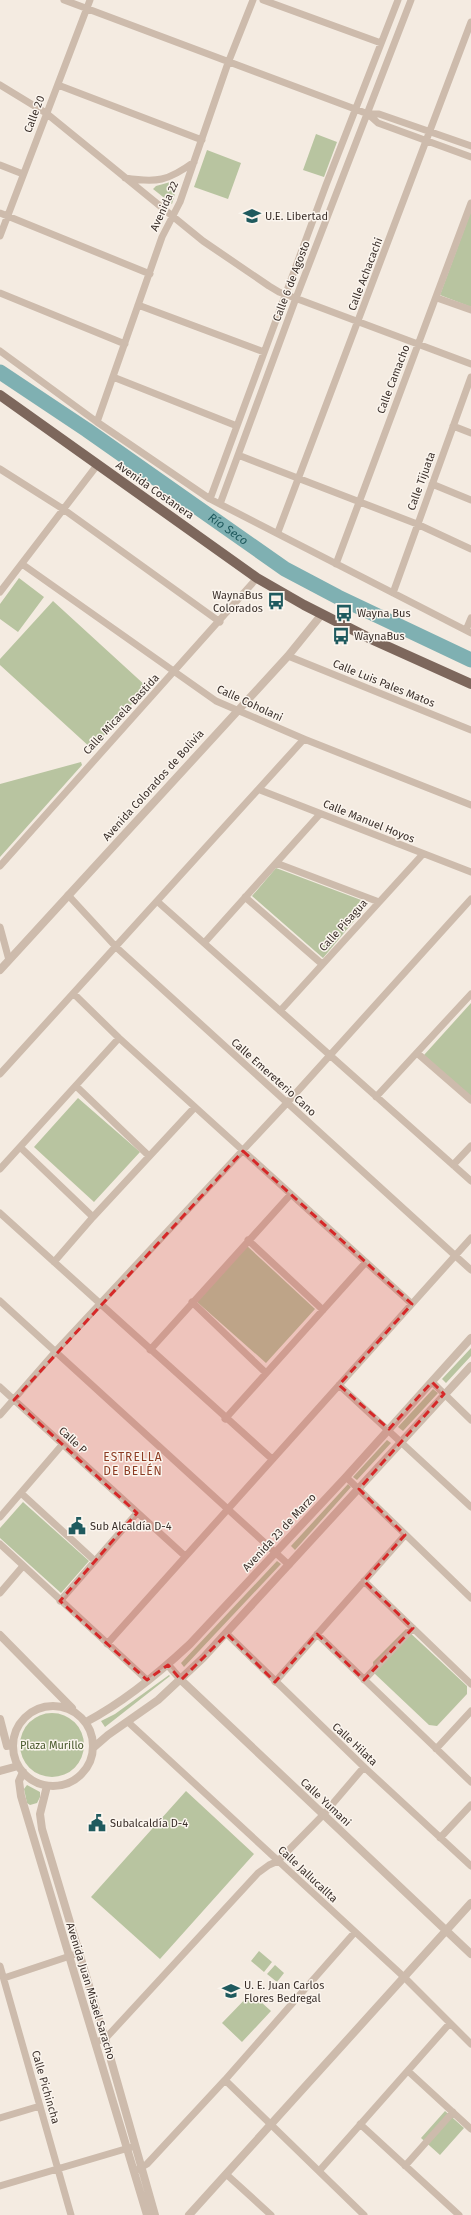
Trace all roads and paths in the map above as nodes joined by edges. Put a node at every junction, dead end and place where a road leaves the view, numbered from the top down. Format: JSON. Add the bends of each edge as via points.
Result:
{"nodes":[{"id":1,"x":64,"y":0,"type":"edge"},
{"id":2,"x":90,"y":0,"type":"edge"},
{"id":3,"x":253,"y":0,"type":"edge"},
{"id":4,"x":263,"y":0,"type":"edge"},
{"id":5,"x":398,"y":0,"type":"edge"},
{"id":6,"x":411,"y":0,"type":"edge"},
{"id":7,"x":87,"y":8,"type":"junction"},
{"id":8,"x":471,"y":22,"type":"edge"},
{"id":9,"x":380,"y":43,"type":"junction"},
{"id":10,"x":228,"y":63,"type":"junction"},
{"id":11,"x":0,"y":85,"type":"edge"},
{"id":12,"x":58,"y":85,"type":"junction"},
{"id":13,"x":355,"y":109,"type":"junction"},
{"id":14,"x":46,"y":113,"type":"junction"},
{"id":15,"x":368,"y":114,"type":"junction"},
{"id":16,"x":430,"y":132,"type":"junction"},
{"id":17,"x":202,"y":140,"type":"junction"},
{"id":18,"x":427,"y":141,"type":"junction"},
{"id":19,"x":471,"y":146,"type":"edge"},
{"id":20,"x":471,"y":157,"type":"edge"},
{"id":21,"x":194,"y":162,"type":"junction"},
{"id":22,"x":0,"y":165,"type":"edge"},
{"id":23,"x":23,"y":174,"type":"junction"},
{"id":24,"x":125,"y":178,"type":"junction"},
{"id":25,"x":471,"y":203,"type":"edge"},
{"id":26,"x":0,"y":213,"type":"edge"},
{"id":27,"x":8,"y":216,"type":"junction"},
{"id":28,"x":173,"y":217,"type":"junction"},
{"id":29,"x":0,"y":236,"type":"edge"},
{"id":30,"x":150,"y":274,"type":"junction"},
{"id":31,"x":0,"y":293,"type":"edge"},
{"id":32,"x":286,"y":294,"type":"junction"},
{"id":33,"x":296,"y":298,"type":"junction"},
{"id":34,"x":437,"y":298,"type":"junction"},
{"id":35,"x":138,"y":306,"type":"junction"},
{"id":36,"x":471,"y":310,"type":"edge"},
{"id":37,"x":359,"y":321,"type":"junction"},
{"id":38,"x":125,"y":344,"type":"junction"},
{"id":39,"x":418,"y":344,"type":"junction"},
{"id":40,"x":0,"y":351,"type":"edge"},
{"id":41,"x":264,"y":352,"type":"junction"},
{"id":42,"x":471,"y":364,"type":"edge"},
{"id":43,"x":113,"y":377,"type":"junction"},
{"id":44,"x":471,"y":377,"type":"edge"},
{"id":45,"x":0,"y":395,"type":"edge"},
{"id":46,"x":96,"y":422,"type":"junction"},
{"id":47,"x":237,"y":426,"type":"junction"},
{"id":48,"x":453,"y":426,"type":"junction"},
{"id":49,"x":471,"y":433,"type":"edge"},
{"id":50,"x":238,"y":455,"type":"junction"},
{"id":51,"x":98,"y":464,"type":"junction"},
{"id":52,"x":0,"y":469,"type":"edge"},
{"id":53,"x":300,"y":477,"type":"junction"},
{"id":54,"x":432,"y":484,"type":"junction"},
{"id":55,"x":210,"y":499,"type":"junction"},
{"id":56,"x":471,"y":500,"type":"edge"},
{"id":57,"x":358,"y":501,"type":"junction"},
{"id":58,"x":220,"y":504,"type":"junction"},
{"id":59,"x":63,"y":509,"type":"junction"},
{"id":60,"x":417,"y":524,"type":"junction"},
{"id":61,"x":278,"y":532,"type":"junction"},
{"id":62,"x":471,"y":549,"type":"edge"},
{"id":63,"x":22,"y":564,"type":"junction"},
{"id":64,"x":336,"y":564,"type":"junction"},
{"id":65,"x":258,"y":578,"type":"junction"},
{"id":66,"x":0,"y":592,"type":"edge"},
{"id":67,"x":393,"y":592,"type":"junction"},
{"id":68,"x":322,"y":614,"type":"junction"},
{"id":69,"x":471,"y":618,"type":"edge"},
{"id":70,"x":220,"y":622,"type":"junction"},
{"id":71,"x":468,"y":631,"type":"edge"},
{"id":72,"x":288,"y":656,"type":"junction"},
{"id":73,"x":176,"y":672,"type":"junction"},
{"id":74,"x":471,"y":684,"type":"edge"},
{"id":75,"x":236,"y":711,"type":"junction"},
{"id":76,"x":471,"y":730,"type":"edge"},
{"id":77,"x":304,"y":739,"type":"junction"},
{"id":78,"x":260,"y":790,"type":"junction"},
{"id":79,"x":471,"y":805,"type":"edge"},
{"id":80,"x":320,"y":814,"type":"junction"},
{"id":81,"x":423,"y":854,"type":"junction"},
{"id":82,"x":276,"y":863,"type":"junction"},
{"id":83,"x":0,"y":866,"type":"edge"},
{"id":84,"x":471,"y":872,"type":"edge"},
{"id":85,"x":68,"y":896,"type":"junction"},
{"id":86,"x":245,"y":897,"type":"junction"},
{"id":87,"x":471,"y":899,"type":"edge"},
{"id":88,"x":158,"y":902,"type":"junction"},
{"id":89,"x":379,"y":902,"type":"junction"},
{"id":90,"x":0,"y":927,"type":"edge"},
{"id":91,"x":205,"y":942,"type":"junction"},
{"id":92,"x":116,"y":947,"type":"junction"},
{"id":93,"x":9,"y":960,"type":"junction"},
{"id":94,"x":322,"y":964,"type":"junction"},
{"id":95,"x":0,"y":970,"type":"edge"},
{"id":96,"x":74,"y":994,"type":"junction"},
{"id":97,"x":471,"y":994,"type":"edge"},
{"id":98,"x":280,"y":1011,"type":"junction"},
{"id":99,"x":119,"y":1038,"type":"junction"},
{"id":100,"x":418,"y":1053,"type":"junction"},
{"id":101,"x":329,"y":1056,"type":"junction"},
{"id":102,"x":0,"y":1074,"type":"edge"},
{"id":103,"x":76,"y":1086,"type":"junction"},
{"id":104,"x":376,"y":1097,"type":"junction"},
{"id":105,"x":471,"y":1100,"type":"edge"},
{"id":106,"x":286,"y":1104,"type":"junction"},
{"id":107,"x":195,"y":1107,"type":"junction"},
{"id":108,"x":471,"y":1146,"type":"edge"},
{"id":109,"x":20,"y":1147,"type":"junction"},
{"id":110,"x":243,"y":1151,"type":"junction"},
{"id":111,"x":149,"y":1156,"type":"junction"},
{"id":112,"x":453,"y":1165,"type":"junction"},
{"id":113,"x":0,"y":1169,"type":"edge"},
{"id":114,"x":471,"y":1181,"type":"edge"},
{"id":115,"x":291,"y":1194,"type":"junction"},
{"id":116,"x":0,"y":1213,"type":"edge"},
{"id":117,"x":93,"y":1216,"type":"junction"},
{"id":118,"x":471,"y":1238,"type":"edge"},
{"id":119,"x":248,"y":1240,"type":"junction"},
{"id":120,"x":455,"y":1256,"type":"junction"},
{"id":121,"x":54,"y":1262,"type":"junction"},
{"id":122,"x":366,"y":1262,"type":"junction"},
{"id":123,"x":471,"y":1270,"type":"edge"},
{"id":124,"x":0,"y":1301,"type":"edge"},
{"id":125,"x":192,"y":1302,"type":"junction"},
{"id":126,"x":100,"y":1304,"type":"junction"},
{"id":127,"x":412,"y":1304,"type":"junction"},
{"id":128,"x":323,"y":1310,"type":"junction"},
{"id":129,"x":471,"y":1338,"type":"edge"},
{"id":130,"x":150,"y":1350,"type":"junction"},
{"id":131,"x":56,"y":1351,"type":"junction"},
{"id":132,"x":471,"y":1366,"type":"edge"},
{"id":133,"x":266,"y":1373,"type":"junction"},
{"id":134,"x":432,"y":1382,"type":"junction"},
{"id":135,"x":339,"y":1385,"type":"junction"},
{"id":136,"x":0,"y":1387,"type":"edge"},
{"id":137,"x":444,"y":1394,"type":"junction"},
{"id":138,"x":14,"y":1400,"type":"junction"},
{"id":139,"x":0,"y":1415,"type":"edge"},
{"id":140,"x":225,"y":1419,"type":"junction"},
{"id":141,"x":471,"y":1420,"type":"edge"},
{"id":142,"x":389,"y":1429,"type":"junction"},
{"id":143,"x":402,"y":1441,"type":"junction"},
{"id":144,"x":62,"y":1445,"type":"junction"},
{"id":145,"x":272,"y":1459,"type":"junction"},
{"id":146,"x":346,"y":1477,"type":"junction"},
{"id":147,"x":359,"y":1489,"type":"junction"},
{"id":148,"x":21,"y":1493,"type":"junction"},
{"id":149,"x":228,"y":1507,"type":"junction"},
{"id":150,"x":471,"y":1507,"type":"edge"},
{"id":151,"x":137,"y":1513,"type":"junction"},
{"id":152,"x":0,"y":1517,"type":"edge"},
{"id":153,"x":405,"y":1535,"type":"junction"},
{"id":154,"x":0,"y":1544,"type":"edge"},
{"id":155,"x":275,"y":1553,"type":"junction"},
{"id":156,"x":185,"y":1556,"type":"junction"},
{"id":157,"x":95,"y":1561,"type":"junction"},
{"id":158,"x":289,"y":1565,"type":"junction"},
{"id":159,"x":23,"y":1566,"type":"junction"},
{"id":160,"x":364,"y":1581,"type":"junction"},
{"id":161,"x":0,"y":1593,"type":"edge"},
{"id":162,"x":471,"y":1598,"type":"edge"},
{"id":163,"x":60,"y":1601,"type":"junction"},
{"id":164,"x":413,"y":1628,"type":"junction"},
{"id":165,"x":227,"y":1634,"type":"junction"},
{"id":166,"x":317,"y":1634,"type":"junction"},
{"id":167,"x":0,"y":1635,"type":"edge"},
{"id":168,"x":107,"y":1644,"type":"junction"},
{"id":169,"x":168,"y":1665,"type":"junction"},
{"id":170,"x":147,"y":1680,"type":"junction"},
{"id":171,"x":181,"y":1680,"type":"junction"},
{"id":172,"x":364,"y":1680,"type":"junction"},
{"id":173,"x":275,"y":1682,"type":"junction"},
{"id":174,"x":471,"y":1684,"type":"edge"},
{"id":175,"x":76,"y":1712,"type":"junction"},
{"id":176,"x":471,"y":1712,"type":"edge"},
{"id":177,"x":0,"y":1720,"type":"edge"},
{"id":178,"x":86,"y":1722,"type":"junction"},
{"id":179,"x":128,"y":1722,"type":"junction"},
{"id":180,"x":7,"y":1746,"type":"edge"},
{"id":181,"x":93,"y":1748,"type":"junction"},
{"id":182,"x":436,"y":1748,"type":"junction"},
{"id":183,"x":364,"y":1768,"type":"junction"},
{"id":184,"x":20,"y":1769,"type":"junction"},
{"id":185,"x":0,"y":1771,"type":"edge"},
{"id":186,"x":471,"y":1782,"type":"edge"},
{"id":187,"x":47,"y":1786,"type":"junction"},
{"id":188,"x":471,"y":1805,"type":"edge"},
{"id":189,"x":323,"y":1815,"type":"junction"},
{"id":190,"x":440,"y":1838,"type":"junction"},
{"id":191,"x":278,"y":1861,"type":"junction"},
{"id":192,"x":471,"y":1866,"type":"edge"},
{"id":193,"x":471,"y":1904,"type":"edge"},
{"id":194,"x":446,"y":1930,"type":"junction"},
{"id":195,"x":355,"y":1932,"type":"junction"},
{"id":196,"x":79,"y":1953,"type":"junction"},
{"id":197,"x":471,"y":1954,"type":"edge"},
{"id":198,"x":68,"y":1956,"type":"junction"},
{"id":199,"x":0,"y":1966,"type":"edge"},
{"id":200,"x":404,"y":1976,"type":"junction"},
{"id":201,"x":4,"y":1978,"type":"junction"},
{"id":202,"x":450,"y":2023,"type":"junction"},
{"id":203,"x":105,"y":2039,"type":"junction"},
{"id":204,"x":95,"y":2042,"type":"junction"},
{"id":205,"x":471,"y":2044,"type":"edge"},
{"id":206,"x":408,"y":2071,"type":"junction"},
{"id":207,"x":226,"y":2080,"type":"junction"},
{"id":208,"x":40,"y":2106,"type":"junction"},
{"id":209,"x":453,"y":2112,"type":"junction"},
{"id":210,"x":0,"y":2118,"type":"edge"},
{"id":211,"x":360,"y":2124,"type":"junction"},
{"id":212,"x":271,"y":2126,"type":"junction"},
{"id":213,"x":471,"y":2129,"type":"edge"},
{"id":214,"x":132,"y":2147,"type":"junction"},
{"id":215,"x":405,"y":2166,"type":"junction"},
{"id":216,"x":58,"y":2168,"type":"junction"},
{"id":217,"x":138,"y":2169,"type":"junction"},
{"id":218,"x":320,"y":2170,"type":"junction"},
{"id":219,"x":226,"y":2174,"type":"junction"},
{"id":220,"x":0,"y":2186,"type":"edge"},
{"id":221,"x":71,"y":2215,"type":"edge"},
{"id":222,"x":147,"y":2215,"type":"edge"},
{"id":223,"x":155,"y":2215,"type":"edge"},
{"id":224,"x":188,"y":2215,"type":"edge"},
{"id":225,"x":270,"y":2215,"type":"edge"},
{"id":226,"x":364,"y":2215,"type":"edge"},
{"id":227,"x":459,"y":2215,"type":"edge"}],
"edges":[{"from":1,"to":7,"type":"street"},
{"from":2,"to":7,"type":"street","name":"Calle 20"},
{"from":3,"to":10,"type":"street","name":"Avenida 22"},
{"from":4,"to":9,"type":"street"},
{"from":5,"to":9,"type":"street","name":"Calle 6 de Agosto"},
{"from":6,"to":15,"type":"street","name":"Calle 6 de Agosto"},
{"from":7,"to":10,"type":"street"},
{"from":7,"to":12,"type":"street","name":"Calle 20"},
{"from":8,"to":16,"type":"street","name":"Calle Achacachi"},
{"from":9,"to":13,"type":"street","name":"Calle 6 de Agosto"},
{"from":10,"to":13,"type":"street"},
{"from":10,"to":17,"type":"street","name":"Avenida 22"},
{"from":11,"to":14,"type":"street"},
{"from":12,"to":14,"type":"street","name":"Calle 20"},
{"from":12,"to":17,"type":"street"},
{"from":13,"to":15,"type":"street"},
{"from":13,"to":32,"type":"street","name":"Calle 6 de Agosto"},
{"from":14,"to":23,"type":"street","name":"Calle 20"},
{"from":14,"to":24,"type":"street"},
{"from":15,"to":16,"type":"street","via":[[379,114]]},
{"from":15,"to":18,"type":"street","via":[[378,123]]},
{"from":15,"to":33,"type":"street","name":"Calle 6 de Agosto"},
{"from":16,"to":18,"type":"street","name":"Calle Achacachi"},
{"from":16,"to":19,"type":"street"},
{"from":17,"to":21,"type":"street","name":"Avenida 22"},
{"from":18,"to":20,"type":"street"},
{"from":18,"to":37,"type":"street","name":"Calle Achacachi"},
{"from":21,"to":24,"type":"street","via":[[174,176],[158,180]]},
{"from":21,"to":28,"type":"street","name":"Avenida 22"},
{"from":22,"to":23,"type":"street"},
{"from":23,"to":27,"type":"street","name":"Calle 20"},
{"from":24,"to":28,"type":"street"},
{"from":25,"to":34,"type":"street","name":"Calle Camacho"},
{"from":26,"to":27,"type":"street"},
{"from":27,"to":29,"type":"street","name":"Calle 20"},
{"from":27,"to":30,"type":"street"},
{"from":28,"to":30,"type":"street","name":"Avenida 22","via":[[162,237]]},
{"from":28,"to":32,"type":"street","via":[[238,266]]},
{"from":30,"to":35,"type":"street","name":"Avenida 22"},
{"from":31,"to":38,"type":"street"},
{"from":32,"to":33,"type":"street"},
{"from":32,"to":41,"type":"street","name":"Calle 6 de Agosto"},
{"from":33,"to":37,"type":"street"},
{"from":33,"to":50,"type":"street","name":"Calle 6 de Agosto"},
{"from":34,"to":36,"type":"street"},
{"from":34,"to":39,"type":"street","name":"Calle Camacho"},
{"from":35,"to":38,"type":"street","name":"Avenida 22"},
{"from":35,"to":41,"type":"street"},
{"from":37,"to":39,"type":"street"},
{"from":37,"to":53,"type":"street","name":"Calle Achacachi"},
{"from":38,"to":43,"type":"street","name":"Avenida 22"},
{"from":39,"to":42,"type":"street"},
{"from":39,"to":57,"type":"street","name":"Calle Camacho"},
{"from":40,"to":46,"type":"street"},
{"from":41,"to":47,"type":"street","name":"Calle 6 de Agosto"},
{"from":43,"to":46,"type":"street","name":"Avenida 22"},
{"from":43,"to":47,"type":"street"},
{"from":44,"to":48,"type":"street","name":"Calle Tijuata"},
{"from":45,"to":51,"type":"main road","name":"Avenida Costanera"},
{"from":46,"to":55,"type":"street"},
{"from":47,"to":55,"type":"street","name":"Calle 6 de Agosto"},
{"from":48,"to":49,"type":"street"},
{"from":48,"to":54,"type":"street","name":"Calle Tijuata"},
{"from":50,"to":53,"type":"street"},
{"from":50,"to":58,"type":"street","name":"Calle 6 de Agosto"},
{"from":51,"to":59,"type":"street"},
{"from":51,"to":65,"type":"main road","name":"Avenida Costanera"},
{"from":52,"to":59,"type":"street"},
{"from":53,"to":57,"type":"street"},
{"from":53,"to":61,"type":"street","name":"Calle Achacachi"},
{"from":54,"to":56,"type":"street"},
{"from":54,"to":60,"type":"street","name":"Calle Tijuata"},
{"from":55,"to":58,"type":"street"},
{"from":57,"to":60,"type":"street"},
{"from":57,"to":64,"type":"street","name":"Calle Camacho"},
{"from":58,"to":61,"type":"street"},
{"from":59,"to":63,"type":"street"},
{"from":59,"to":70,"type":"street"},
{"from":60,"to":62,"type":"street"},
{"from":60,"to":67,"type":"street","name":"Calle Tijuata"},
{"from":61,"to":64,"type":"street"},
{"from":63,"to":66,"type":"street"},
{"from":63,"to":73,"type":"street","name":"Calle Coholani"},
{"from":64,"to":67,"type":"street"},
{"from":65,"to":68,"type":"main road","name":"Avenida Costanera"},
{"from":65,"to":70,"type":"street","name":"Calle Micaela Bastida"},
{"from":67,"to":71,"type":"street"},
{"from":68,"to":72,"type":"street","name":"Avenida Colorados de Bolivia"},
{"from":68,"to":74,"type":"main road","name":"Avenida Costanera"},
{"from":69,"to":71,"type":"street"},
{"from":70,"to":73,"type":"street","name":"Calle Micaela Bastida"},
{"from":72,"to":75,"type":"street","name":"Avenida Colorados de Bolivia"},
{"from":72,"to":76,"type":"street","name":"Calle Luis Pales Matos"},
{"from":73,"to":75,"type":"street","name":"Calle Coholani","via":[[216,701]]},
{"from":73,"to":83,"type":"street","name":"Calle Micaela Bastida"},
{"from":75,"to":77,"type":"street","name":"Calle Coholani"},
{"from":75,"to":85,"type":"street","name":"Avenida Colorados de Bolivia"},
{"from":77,"to":78,"type":"street"},
{"from":77,"to":79,"type":"street","name":"Calle Coholani"},
{"from":78,"to":80,"type":"street","name":"Calle Manuel Hoyos"},
{"from":78,"to":88,"type":"street"},
{"from":80,"to":81,"type":"street","name":"Calle Manuel Hoyos"},
{"from":80,"to":82,"type":"street"},
{"from":81,"to":84,"type":"street","name":"Calle Manuel Hoyos"},
{"from":81,"to":89,"type":"street","name":"Calle Pisagua"},
{"from":82,"to":86,"type":"street"},
{"from":82,"to":89,"type":"street"},
{"from":85,"to":92,"type":"street","name":"Calle Emereterio Cano"},
{"from":85,"to":93,"type":"street","name":"Avenida Colorados de Bolivia"},
{"from":86,"to":91,"type":"street"},
{"from":86,"to":94,"type":"street"},
{"from":87,"to":101,"type":"street"},
{"from":88,"to":91,"type":"street"},
{"from":88,"to":92,"type":"street"},
{"from":89,"to":94,"type":"street","name":"Calle Pisagua"},
{"from":90,"to":93,"type":"street"},
{"from":91,"to":98,"type":"street"},
{"from":92,"to":96,"type":"street"},
{"from":92,"to":106,"type":"street","name":"Calle Emereterio Cano"},
{"from":93,"to":95,"type":"street","name":"Avenida Colorados de Bolivia"},
{"from":94,"to":98,"type":"street","name":"Calle Pisagua"},
{"from":96,"to":99,"type":"street"},
{"from":96,"to":102,"type":"street"},
{"from":97,"to":100,"type":"street"},
{"from":98,"to":101,"type":"street"},
{"from":99,"to":103,"type":"street"},
{"from":99,"to":107,"type":"street"},
{"from":100,"to":104,"type":"street"},
{"from":100,"to":105,"type":"street"},
{"from":101,"to":104,"type":"street"},
{"from":101,"to":106,"type":"street"},
{"from":103,"to":109,"type":"street"},
{"from":103,"to":111,"type":"street"},
{"from":104,"to":112,"type":"street"},
{"from":106,"to":110,"type":"street"},
{"from":106,"to":120,"type":"street","name":"Calle Emereterio Cano"},
{"from":107,"to":110,"type":"street"},
{"from":107,"to":111,"type":"street"},
{"from":108,"to":112,"type":"street"},
{"from":109,"to":113,"type":"street"},
{"from":109,"to":117,"type":"street"},
{"from":110,"to":115,"type":"street"},
{"from":110,"to":126,"type":"street"},
{"from":111,"to":117,"type":"street"},
{"from":112,"to":114,"type":"street"},
{"from":115,"to":119,"type":"street"},
{"from":115,"to":122,"type":"street"},
{"from":116,"to":121,"type":"street"},
{"from":117,"to":121,"type":"street"},
{"from":118,"to":120,"type":"street"},
{"from":119,"to":125,"type":"street"},
{"from":119,"to":128,"type":"street"},
{"from":120,"to":123,"type":"street","name":"Calle Emereterio Cano"},
{"from":120,"to":127,"type":"street"},
{"from":121,"to":126,"type":"street"},
{"from":122,"to":127,"type":"street"},
{"from":122,"to":128,"type":"street"},
{"from":124,"to":131,"type":"street"},
{"from":125,"to":130,"type":"street"},
{"from":125,"to":133,"type":"street"},
{"from":126,"to":130,"type":"street"},
{"from":126,"to":131,"type":"street"},
{"from":127,"to":135,"type":"street"},
{"from":128,"to":133,"type":"street"},
{"from":129,"to":134,"type":"street","name":"Avenida 23 de Marzo"},
{"from":130,"to":140,"type":"street"},
{"from":131,"to":138,"type":"street"},
{"from":131,"to":149,"type":"street"},
{"from":132,"to":137,"type":"street"},
{"from":133,"to":140,"type":"street"},
{"from":134,"to":137,"type":"street"},
{"from":134,"to":142,"type":"street","name":"Avenida 23 de Marzo"},
{"from":135,"to":142,"type":"street"},
{"from":135,"to":145,"type":"street"},
{"from":136,"to":138,"type":"street","name":"Calle P"},
{"from":137,"to":141,"type":"street"},
{"from":137,"to":143,"type":"street"},
{"from":138,"to":139,"type":"street"},
{"from":138,"to":144,"type":"street","name":"Calle P"},
{"from":140,"to":145,"type":"street"},
{"from":142,"to":143,"type":"street"},
{"from":142,"to":146,"type":"street","name":"Avenida 23 de Marzo"},
{"from":143,"to":147,"type":"street"},
{"from":143,"to":150,"type":"street"},
{"from":144,"to":148,"type":"street"},
{"from":144,"to":151,"type":"street","name":"Calle P"},
{"from":145,"to":149,"type":"street"},
{"from":146,"to":147,"type":"street"},
{"from":146,"to":155,"type":"street","name":"Avenida 23 de Marzo"},
{"from":147,"to":153,"type":"street"},
{"from":147,"to":158,"type":"street"},
{"from":148,"to":152,"type":"street"},
{"from":148,"to":157,"type":"street"},
{"from":149,"to":155,"type":"street"},
{"from":149,"to":156,"type":"street"},
{"from":151,"to":156,"type":"street","name":"Calle P"},
{"from":151,"to":157,"type":"street"},
{"from":153,"to":160,"type":"street"},
{"from":153,"to":162,"type":"street"},
{"from":154,"to":159,"type":"street"},
{"from":155,"to":158,"type":"street"},
{"from":155,"to":169,"type":"street","name":"Avenida 23 de Marzo"},
{"from":156,"to":168,"type":"street"},
{"from":157,"to":163,"type":"street"},
{"from":158,"to":165,"type":"street"},
{"from":159,"to":161,"type":"street"},
{"from":159,"to":163,"type":"street"},
{"from":160,"to":164,"type":"street"},
{"from":160,"to":166,"type":"street"},
{"from":163,"to":168,"type":"street"},
{"from":164,"to":172,"type":"street"},
{"from":164,"to":174,"type":"street"},
{"from":165,"to":171,"type":"street"},
{"from":165,"to":173,"type":"street","name":"Calle Hilata"},
{"from":166,"to":172,"type":"street"},
{"from":166,"to":173,"type":"street"},
{"from":167,"to":175,"type":"street"},
{"from":168,"to":170,"type":"street"},
{"from":169,"to":170,"type":"street","name":"Avenida 23 de Marzo"},
{"from":169,"to":171,"type":"street","name":"Calle Yumani"},
{"from":170,"to":178,"type":"street","name":"Avenida 23 de Marzo","via":[[116,1704]]},
{"from":171,"to":179,"type":"street"},
{"from":171,"to":189,"type":"street","name":"Calle Yumani"},
{"from":172,"to":182,"type":"street"},
{"from":173,"to":183,"type":"street","name":"Calle Hilata"},
{"from":175,"to":178,"type":"street"},
{"from":175,"to":180,"type":"street","via":[[56,1705],[35,1710],[19,1724]]},
{"from":176,"to":182,"type":"street"},
{"from":177,"to":180,"type":"street"},
{"from":178,"to":181,"type":"street","via":[[92,1734]]},
{"from":179,"to":181,"type":"street"},
{"from":179,"to":191,"type":"street","name":"Calle Jallucallta"},
{"from":180,"to":184,"type":"street"},
{"from":181,"to":187,"type":"street","via":[[88,1765],[80,1776],[65,1784]]},
{"from":182,"to":186,"type":"street"},
{"from":183,"to":189,"type":"street"},
{"from":183,"to":190,"type":"street","name":"Calle Hilata"},
{"from":184,"to":185,"type":"street"},
{"from":184,"to":187,"type":"street","via":[[34,1781]]},
{"from":184,"to":198,"type":"street","name":"Avenida Juan Misael Saracho","via":[[21,1796]]},
{"from":187,"to":196,"type":"street","name":"Avenida Juan Misael Saracho","via":[[40,1821]]},
{"from":188,"to":190,"type":"street"},
{"from":189,"to":191,"type":"street"},
{"from":189,"to":194,"type":"street","name":"Calle Yumani"},
{"from":190,"to":192,"type":"street","name":"Calle Hilata"},
{"from":191,"to":195,"type":"street","name":"Calle Jallucallta"},
{"from":191,"to":203,"type":"street","via":[[258,1874]]},
{"from":193,"to":194,"type":"street"},
{"from":194,"to":197,"type":"street","name":"Calle Yumani"},
{"from":194,"to":200,"type":"street"},
{"from":195,"to":200,"type":"street","name":"Calle Jallucallta"},
{"from":195,"to":207,"type":"street"},
{"from":196,"to":198,"type":"street"},
{"from":196,"to":203,"type":"street","name":"Avenida Juan Misael Saracho"},
{"from":198,"to":201,"type":"street"},
{"from":198,"to":204,"type":"street","name":"Avenida Juan Misael Saracho"},
{"from":199,"to":201,"type":"street","name":"Calle Pichincha"},
{"from":200,"to":202,"type":"street","name":"Calle Jallucallta"},
{"from":200,"to":212,"type":"street"},
{"from":201,"to":208,"type":"street","name":"Calle Pichincha"},
{"from":202,"to":205,"type":"street","name":"Calle Jallucallta"},
{"from":202,"to":206,"type":"street"},
{"from":203,"to":204,"type":"street"},
{"from":203,"to":214,"type":"street","name":"Avenida Juan Misael Saracho"},
{"from":204,"to":214,"type":"street","name":"Avenida Juan Misael Saracho"},
{"from":206,"to":209,"type":"street"},
{"from":206,"to":211,"type":"street"},
{"from":207,"to":212,"type":"street"},
{"from":207,"to":217,"type":"street","via":[[147,2164]]},
{"from":208,"to":210,"type":"street"},
{"from":208,"to":216,"type":"street","name":"Calle Pichincha"},
{"from":209,"to":213,"type":"street"},
{"from":209,"to":215,"type":"street"},
{"from":211,"to":215,"type":"street"},
{"from":211,"to":218,"type":"street"},
{"from":212,"to":218,"type":"street"},
{"from":212,"to":219,"type":"street"},
{"from":214,"to":216,"type":"street"},
{"from":214,"to":217,"type":"street","name":"Avenida Juan Misael Saracho"},
{"from":215,"to":227,"type":"street"},
{"from":216,"to":220,"type":"street"},
{"from":216,"to":221,"type":"street","name":"Calle Pichincha"},
{"from":217,"to":222,"type":"street","name":"Avenida Juan Misael Saracho"},
{"from":217,"to":223,"type":"street","name":"Avenida Juan Misael Saracho"},
{"from":218,"to":226,"type":"street"},
{"from":219,"to":224,"type":"street"},
{"from":219,"to":225,"type":"street"}]}
